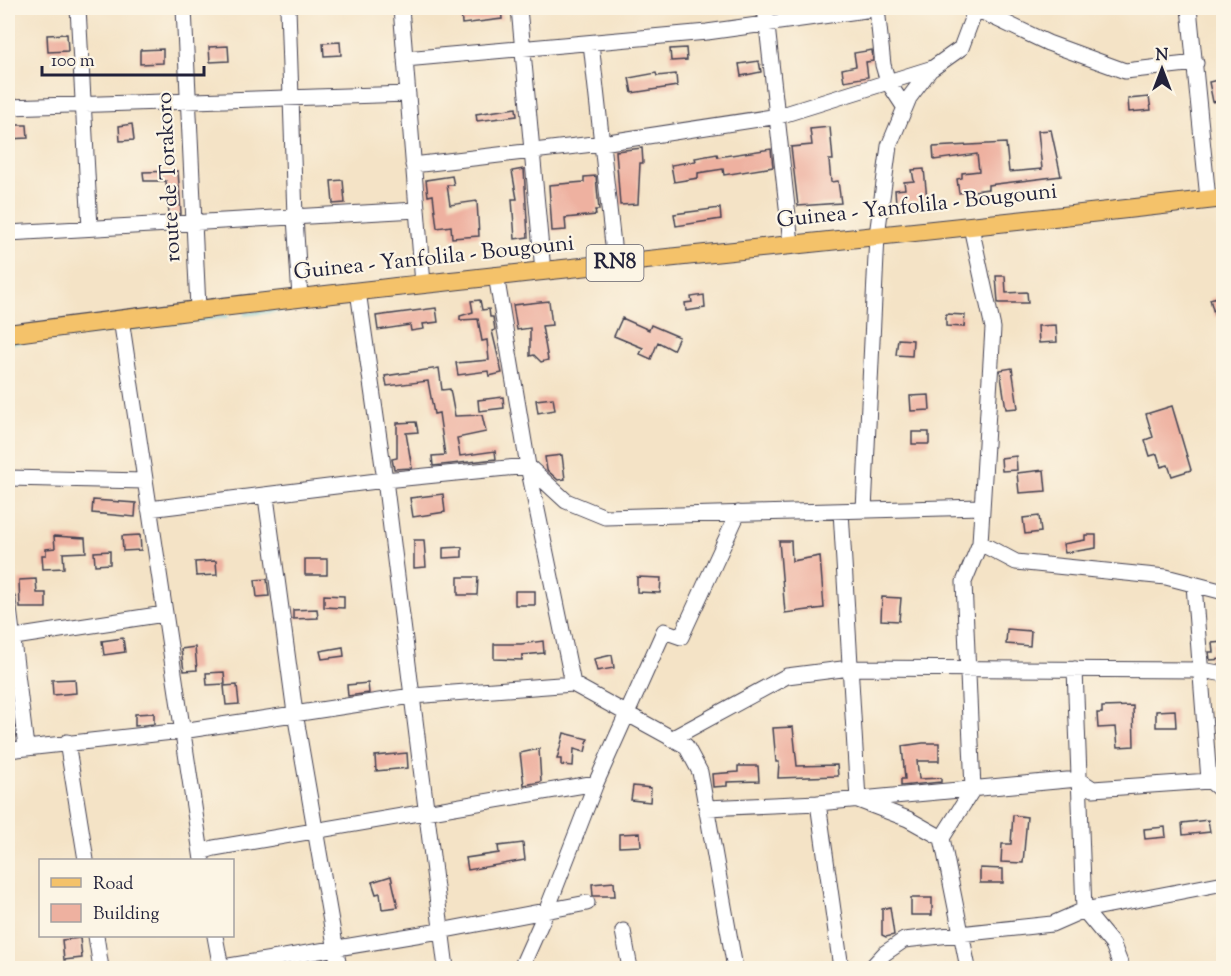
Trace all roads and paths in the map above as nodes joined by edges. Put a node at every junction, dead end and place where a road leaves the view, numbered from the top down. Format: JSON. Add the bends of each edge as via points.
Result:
{"nodes":[{"id":1,"x":78,"y":8,"type":"edge"},
{"id":2,"x":184,"y":8,"type":"edge"},
{"id":3,"x":288,"y":8,"type":"edge"},
{"id":4,"x":401,"y":8,"type":"edge"},
{"id":5,"x":519,"y":8,"type":"edge"},
{"id":6,"x":765,"y":8,"type":"edge"},
{"id":7,"x":878,"y":8,"type":"edge"},
{"id":8,"x":976,"y":8,"type":"edge"},
{"id":9,"x":1189,"y":8,"type":"edge"},
{"id":10,"x":768,"y":25,"type":"junction"},
{"id":11,"x":591,"y":43,"type":"junction"},
{"id":12,"x":523,"y":49,"type":"junction"},
{"id":13,"x":405,"y":59,"type":"junction"},
{"id":14,"x":1196,"y":63,"type":"junction"},
{"id":15,"x":933,"y":68,"type":"junction"},
{"id":16,"x":888,"y":82,"type":"junction"},
{"id":17,"x":408,"y":94,"type":"junction"},
{"id":18,"x":291,"y":98,"type":"junction"},
{"id":19,"x":189,"y":101,"type":"junction"},
{"id":20,"x":83,"y":104,"type":"junction"},
{"id":21,"x":8,"y":107,"type":"edge"},
{"id":22,"x":905,"y":108,"type":"junction"},
{"id":23,"x":779,"y":116,"type":"junction"},
{"id":24,"x":602,"y":143,"type":"junction"},
{"id":25,"x":532,"y":152,"type":"junction"},
{"id":26,"x":413,"y":165,"type":"junction"},
{"id":27,"x":1216,"y":199,"type":"edge"},
{"id":28,"x":417,"y":210,"type":"junction"},
{"id":29,"x":295,"y":217,"type":"junction"},
{"id":30,"x":195,"y":222,"type":"junction"},
{"id":31,"x":970,"y":227,"type":"junction"},
{"id":32,"x":90,"y":228,"type":"junction"},
{"id":33,"x":8,"y":233,"type":"edge"},
{"id":34,"x":877,"y":235,"type":"junction"},
{"id":35,"x":791,"y":243,"type":"junction"},
{"id":36,"x":615,"y":263,"type":"junction"},
{"id":37,"x":543,"y":270,"type":"junction"},
{"id":38,"x":496,"y":275,"type":"junction"},
{"id":39,"x":423,"y":284,"type":"junction"},
{"id":40,"x":358,"y":291,"type":"junction"},
{"id":41,"x":300,"y":298,"type":"junction"},
{"id":42,"x":198,"y":309,"type":"junction"},
{"id":43,"x":121,"y":319,"type":"junction"},
{"id":44,"x":8,"y":334,"type":"edge"},
{"id":45,"x":528,"y":466,"type":"junction"},
{"id":46,"x":8,"y":478,"type":"edge"},
{"id":47,"x":385,"y":480,"type":"junction"},
{"id":48,"x":145,"y":481,"type":"junction"},
{"id":49,"x":266,"y":496,"type":"junction"},
{"id":50,"x":981,"y":507,"type":"junction"},
{"id":51,"x":149,"y":509,"type":"junction"},
{"id":52,"x":864,"y":510,"type":"junction"},
{"id":53,"x":840,"y":511,"type":"junction"},
{"id":54,"x":738,"y":513,"type":"junction"},
{"id":55,"x":980,"y":543,"type":"junction"},
{"id":56,"x":1194,"y":585,"type":"junction"},
{"id":57,"x":1224,"y":592,"type":"edge"},
{"id":58,"x":8,"y":600,"type":"edge"},
{"id":59,"x":164,"y":614,"type":"junction"},
{"id":60,"x":9,"y":638,"type":"edge"},
{"id":61,"x":850,"y":668,"type":"junction"},
{"id":62,"x":968,"y":668,"type":"junction"},
{"id":63,"x":1075,"y":669,"type":"junction"},
{"id":64,"x":1202,"y":670,"type":"junction"},
{"id":65,"x":1224,"y":674,"type":"edge"},
{"id":66,"x":573,"y":684,"type":"junction"},
{"id":67,"x":412,"y":696,"type":"junction"},
{"id":68,"x":295,"y":713,"type":"junction"},
{"id":69,"x":626,"y":716,"type":"junction"},
{"id":70,"x":182,"y":731,"type":"junction"},
{"id":71,"x":671,"y":739,"type":"junction"},
{"id":72,"x":67,"y":742,"type":"junction"},
{"id":73,"x":26,"y":747,"type":"junction"},
{"id":74,"x":8,"y":750,"type":"edge"},
{"id":75,"x":1078,"y":779,"type":"junction"},
{"id":76,"x":1216,"y":780,"type":"edge"},
{"id":77,"x":596,"y":783,"type":"junction"},
{"id":78,"x":973,"y":789,"type":"junction"},
{"id":79,"x":1224,"y":793,"type":"edge"},
{"id":80,"x":858,"y":800,"type":"junction"},
{"id":81,"x":818,"y":803,"type":"junction"},
{"id":82,"x":707,"y":808,"type":"junction"},
{"id":83,"x":425,"y":812,"type":"junction"},
{"id":84,"x":314,"y":830,"type":"junction"},
{"id":85,"x":942,"y":838,"type":"junction"},
{"id":86,"x":202,"y":856,"type":"edge"},
{"id":87,"x":86,"y":859,"type":"edge"},
{"id":88,"x":1224,"y":883,"type":"edge"},
{"id":89,"x":587,"y":903,"type":"dead end"},
{"id":90,"x":1084,"y":910,"type":"junction"},
{"id":91,"x":546,"y":912,"type":"junction"},
{"id":92,"x":440,"y":931,"type":"junction"},
{"id":93,"x":624,"y":932,"type":"dead end"},
{"id":94,"x":960,"y":932,"type":"junction"},
{"id":95,"x":96,"y":937,"type":"edge"},
{"id":96,"x":215,"y":937,"type":"edge"},
{"id":97,"x":335,"y":948,"type":"junction"},
{"id":98,"x":219,"y":968,"type":"edge"},
{"id":99,"x":101,"y":969,"type":"edge"},
{"id":100,"x":339,"y":969,"type":"edge"},
{"id":101,"x":446,"y":969,"type":"edge"},
{"id":102,"x":521,"y":969,"type":"edge"},
{"id":103,"x":630,"y":969,"type":"edge"},
{"id":104,"x":735,"y":969,"type":"edge"},
{"id":105,"x":841,"y":969,"type":"edge"},
{"id":106,"x":871,"y":969,"type":"edge"},
{"id":107,"x":968,"y":969,"type":"edge"},
{"id":108,"x":1122,"y":969,"type":"edge"}],
"edges":[{"from":1,"to":20,"type":"street"},
{"from":2,"to":19,"type":"street","name":"route de Torakoro"},
{"from":3,"to":18,"type":"street"},
{"from":4,"to":13,"type":"street"},
{"from":5,"to":12,"type":"street"},
{"from":6,"to":10,"type":"street"},
{"from":7,"to":10,"type":"street"},
{"from":7,"to":16,"type":"street"},
{"from":8,"to":14,"type":"street","via":[[1048,43],[1125,71]]},
{"from":8,"to":15,"type":"street","via":[[961,48]]},
{"from":9,"to":14,"type":"street"},
{"from":10,"to":11,"type":"street"},
{"from":10,"to":23,"type":"street"},
{"from":11,"to":12,"type":"street"},
{"from":11,"to":24,"type":"street"},
{"from":12,"to":13,"type":"street"},
{"from":12,"to":25,"type":"street"},
{"from":13,"to":17,"type":"street"},
{"from":14,"to":27,"type":"street"},
{"from":15,"to":16,"type":"street"},
{"from":15,"to":22,"type":"street"},
{"from":16,"to":22,"type":"street"},
{"from":16,"to":23,"type":"street"},
{"from":17,"to":18,"type":"street"},
{"from":17,"to":26,"type":"street"},
{"from":18,"to":19,"type":"street"},
{"from":18,"to":29,"type":"street"},
{"from":19,"to":20,"type":"street"},
{"from":19,"to":30,"type":"street","name":"route de Torakoro"},
{"from":20,"to":21,"type":"street"},
{"from":20,"to":32,"type":"street"},
{"from":22,"to":34,"type":"street","via":[[889,146]]},
{"from":23,"to":24,"type":"street"},
{"from":23,"to":35,"type":"street"},
{"from":24,"to":25,"type":"street"},
{"from":24,"to":36,"type":"street"},
{"from":25,"to":26,"type":"street"},
{"from":25,"to":37,"type":"street"},
{"from":26,"to":28,"type":"street"},
{"from":27,"to":31,"type":"main road","name":"Guinea - Yanfolila - Bougouni","number":"RN8"},
{"from":28,"to":29,"type":"street"},
{"from":28,"to":39,"type":"street"},
{"from":29,"to":30,"type":"street"},
{"from":29,"to":41,"type":"street"},
{"from":30,"to":32,"type":"street"},
{"from":30,"to":42,"type":"street","name":"route de Torakoro"},
{"from":31,"to":34,"type":"main road","name":"Guinea - Yanfolila - Bougouni","number":"RN8"},
{"from":31,"to":50,"type":"street","via":[[993,328]]},
{"from":32,"to":33,"type":"street"},
{"from":34,"to":35,"type":"main road","name":"Guinea - Yanfolila - Bougouni","number":"RN8"},
{"from":34,"to":52,"type":"street"},
{"from":35,"to":36,"type":"main road","name":"Guinea - Yanfolila - Bougouni","number":"RN8"},
{"from":36,"to":37,"type":"main road","name":"Guinea - Yanfolila - Bougouni","number":"RN8"},
{"from":37,"to":38,"type":"main road","name":"Guinea - Yanfolila - Bougouni","number":"RN8"},
{"from":38,"to":39,"type":"main road","name":"Guinea - Yanfolila - Bougouni","number":"RN8"},
{"from":38,"to":45,"type":"street"},
{"from":39,"to":40,"type":"main road","name":"Guinea - Yanfolila - Bougouni","number":"RN8"},
{"from":40,"to":41,"type":"main road","name":"Guinea - Yanfolila - Bougouni","number":"RN8"},
{"from":40,"to":47,"type":"street"},
{"from":41,"to":42,"type":"main road","name":"Guinea - Yanfolila - Bougouni","number":"RN8"},
{"from":42,"to":43,"type":"main road","name":"Guinea - Yanfolila - Bougouni","number":"RN8"},
{"from":43,"to":44,"type":"main road","name":"Guinea - Yanfolila - Bougouni","number":"RN8"},
{"from":43,"to":48,"type":"street"},
{"from":45,"to":47,"type":"street"},
{"from":45,"to":54,"type":"street","via":[[566,501],[605,517]]},
{"from":45,"to":66,"type":"street"},
{"from":46,"to":48,"type":"street"},
{"from":47,"to":49,"type":"street"},
{"from":47,"to":67,"type":"street"},
{"from":48,"to":51,"type":"street"},
{"from":49,"to":51,"type":"street"},
{"from":49,"to":68,"type":"street"},
{"from":50,"to":52,"type":"street"},
{"from":50,"to":55,"type":"street"},
{"from":51,"to":59,"type":"street"},
{"from":52,"to":53,"type":"street"},
{"from":53,"to":54,"type":"street"},
{"from":53,"to":61,"type":"street"},
{"from":54,"to":69,"type":"street","via":[[681,637],[664,631]]},
{"from":55,"to":56,"type":"street","via":[[1016,562],[1166,577]]},
{"from":55,"to":62,"type":"street","via":[[964,582]]},
{"from":56,"to":57,"type":"street"},
{"from":56,"to":64,"type":"street"},
{"from":58,"to":60,"type":"street"},
{"from":59,"to":60,"type":"street"},
{"from":59,"to":70,"type":"street"},
{"from":60,"to":73,"type":"street"},
{"from":61,"to":62,"type":"street"},
{"from":61,"to":71,"type":"street","via":[[787,676]]},
{"from":61,"to":80,"type":"street"},
{"from":62,"to":63,"type":"street"},
{"from":62,"to":78,"type":"street"},
{"from":63,"to":64,"type":"street"},
{"from":63,"to":75,"type":"street"},
{"from":64,"to":65,"type":"street"},
{"from":64,"to":76,"type":"street"},
{"from":66,"to":67,"type":"street"},
{"from":66,"to":69,"type":"street"},
{"from":67,"to":68,"type":"street"},
{"from":67,"to":83,"type":"street"},
{"from":68,"to":70,"type":"street"},
{"from":68,"to":84,"type":"street"},
{"from":69,"to":71,"type":"street"},
{"from":69,"to":77,"type":"street"},
{"from":70,"to":72,"type":"street"},
{"from":70,"to":86,"type":"street"},
{"from":71,"to":82,"type":"street","via":[[686,746],[700,772]]},
{"from":72,"to":73,"type":"street"},
{"from":72,"to":87,"type":"street"},
{"from":73,"to":74,"type":"street"},
{"from":75,"to":76,"type":"street","via":[[1093,789]]},
{"from":75,"to":78,"type":"street"},
{"from":75,"to":90,"type":"street"},
{"from":76,"to":79,"type":"street"},
{"from":77,"to":83,"type":"street"},
{"from":77,"to":91,"type":"street"},
{"from":78,"to":80,"type":"street"},
{"from":78,"to":85,"type":"street"},
{"from":80,"to":81,"type":"street"},
{"from":80,"to":85,"type":"street","via":[[908,819]]},
{"from":81,"to":82,"type":"street"},
{"from":81,"to":105,"type":"street"},
{"from":82,"to":104,"type":"street"},
{"from":83,"to":84,"type":"street"},
{"from":83,"to":92,"type":"street"},
{"from":84,"to":86,"type":"street"},
{"from":84,"to":97,"type":"street"},
{"from":85,"to":94,"type":"street"},
{"from":88,"to":90,"type":"street"},
{"from":89,"to":91,"type":"street"},
{"from":90,"to":94,"type":"street","via":[[1052,924]]},
{"from":90,"to":108,"type":"street","via":[[1113,945]]},
{"from":91,"to":92,"type":"street"},
{"from":91,"to":102,"type":"street"},
{"from":92,"to":97,"type":"street"},
{"from":92,"to":101,"type":"street"},
{"from":93,"to":103,"type":"street"},
{"from":94,"to":106,"type":"street","via":[[904,940]]},
{"from":94,"to":107,"type":"street"},
{"from":95,"to":99,"type":"street"},
{"from":96,"to":98,"type":"street"},
{"from":97,"to":98,"type":"street"},
{"from":97,"to":100,"type":"street"}]}
